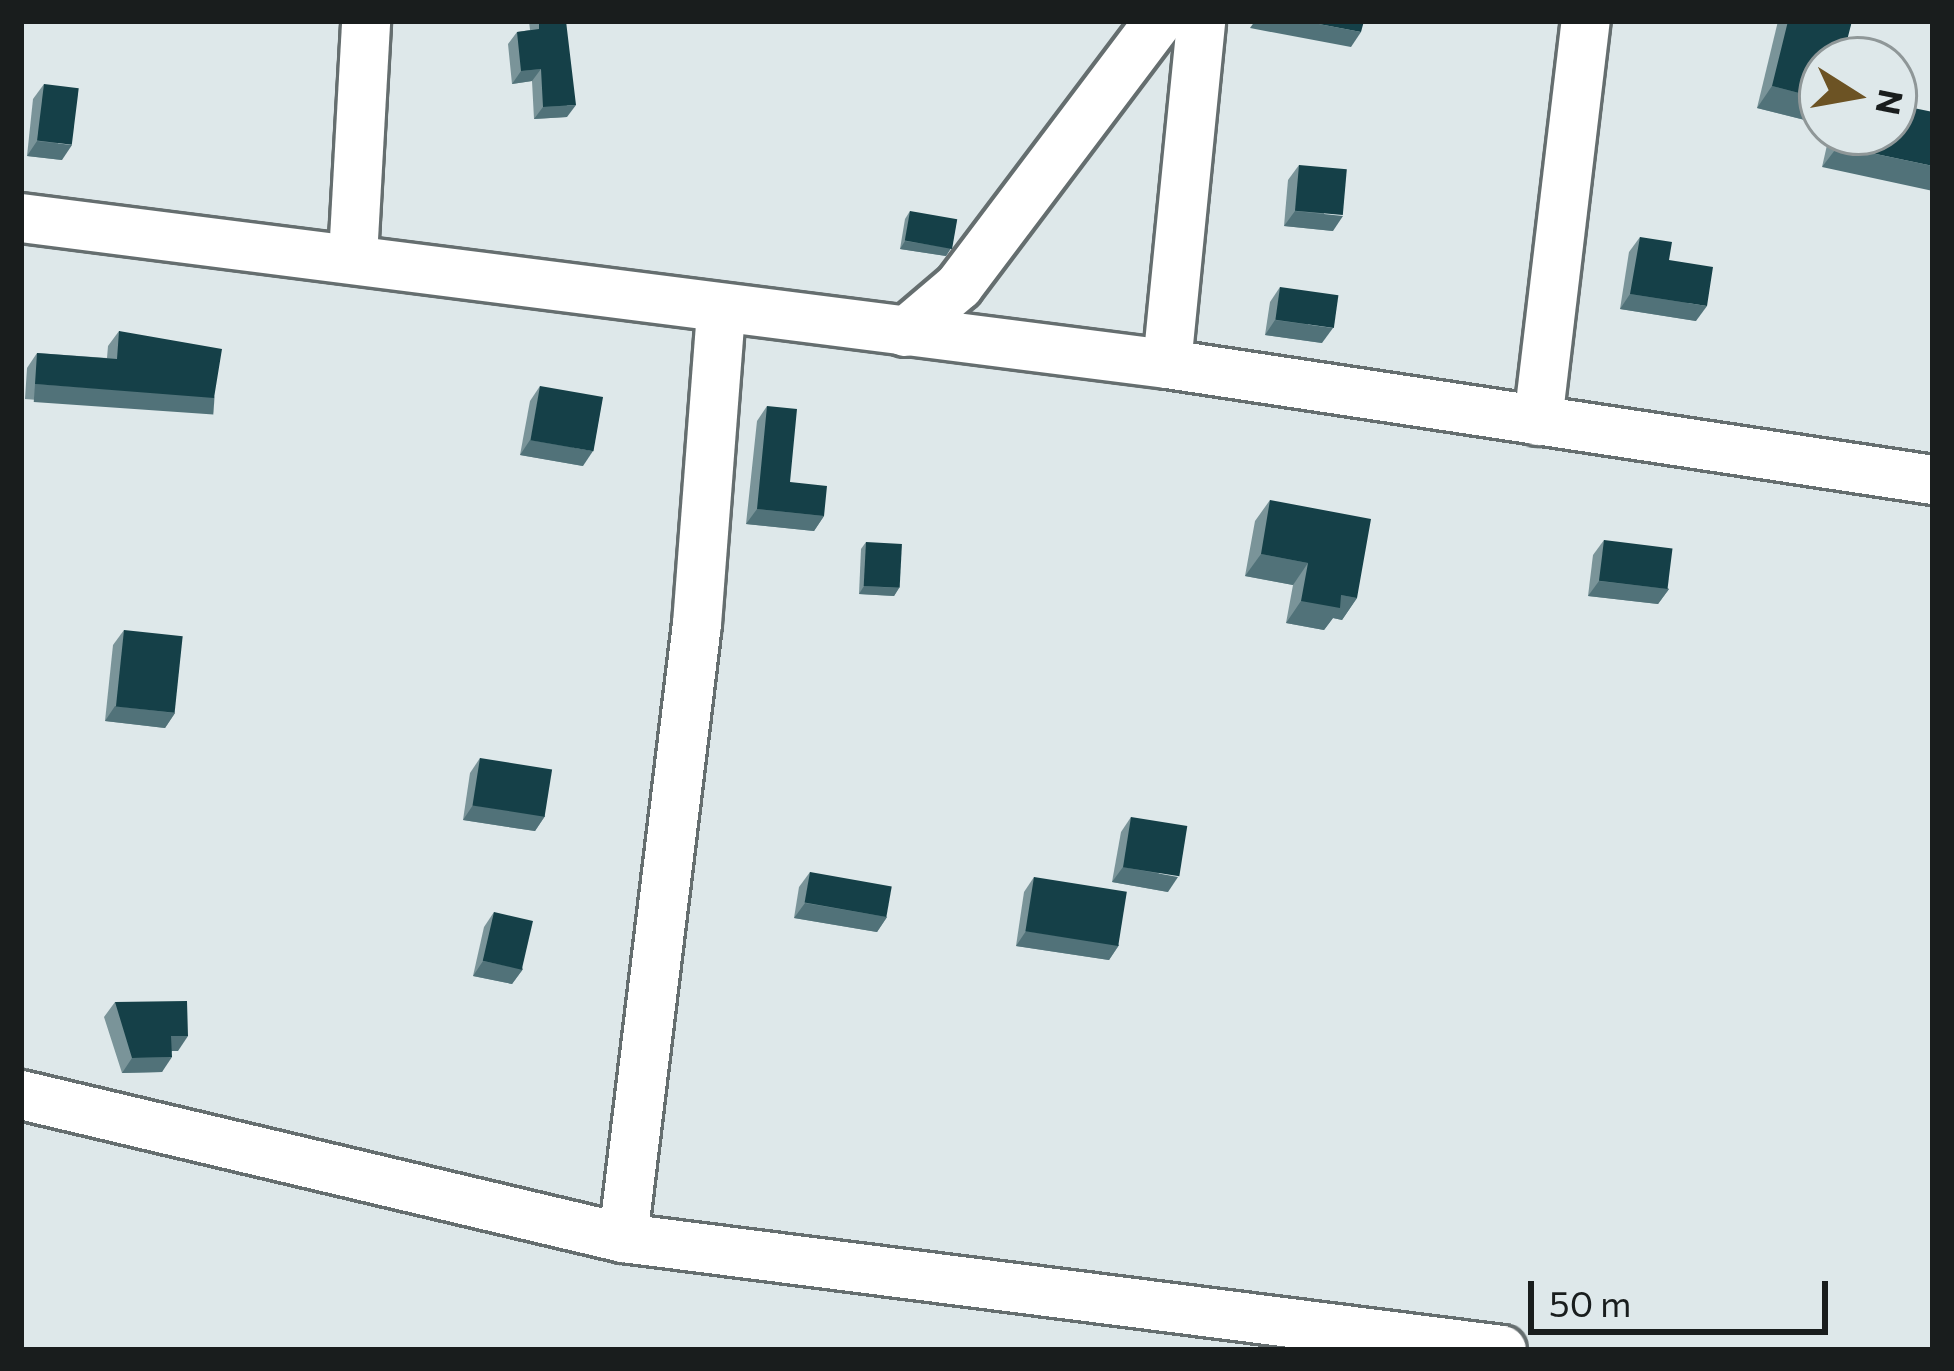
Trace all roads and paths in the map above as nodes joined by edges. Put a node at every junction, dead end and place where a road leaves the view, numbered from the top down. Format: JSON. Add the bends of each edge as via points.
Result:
{"nodes":[{"id":1,"x":366,"y":21,"type":"edge"},
{"id":2,"x":1159,"y":21,"type":"edge"},
{"id":3,"x":1201,"y":21,"type":"edge"},
{"id":4,"x":1586,"y":21,"type":"edge"},
{"id":5,"x":21,"y":218,"type":"edge"},
{"id":6,"x":353,"y":257,"type":"junction"},
{"id":7,"x":721,"y":311,"type":"junction"},
{"id":8,"x":905,"y":332,"type":"junction"},
{"id":9,"x":1167,"y":364,"type":"junction"},
{"id":10,"x":1538,"y":422,"type":"junction"},
{"id":11,"x":1933,"y":480,"type":"edge"},
{"id":12,"x":21,"y":1095,"type":"edge"},
{"id":13,"x":623,"y":1238,"type":"junction"},
{"id":14,"x":1502,"y":1350,"type":"edge"}],
"edges":[{"from":1,"to":6,"type":"street"},
{"from":2,"to":8,"type":"street","via":[[959,286]]},
{"from":3,"to":9,"type":"street"},
{"from":4,"to":10,"type":"street"},
{"from":5,"to":6,"type":"street"},
{"from":6,"to":7,"type":"street"},
{"from":7,"to":8,"type":"street"},
{"from":7,"to":13,"type":"street","via":[[697,624]]},
{"from":8,"to":9,"type":"street"},
{"from":9,"to":10,"type":"street"},
{"from":10,"to":11,"type":"street"},
{"from":12,"to":13,"type":"street"},
{"from":13,"to":14,"type":"street"}]}
